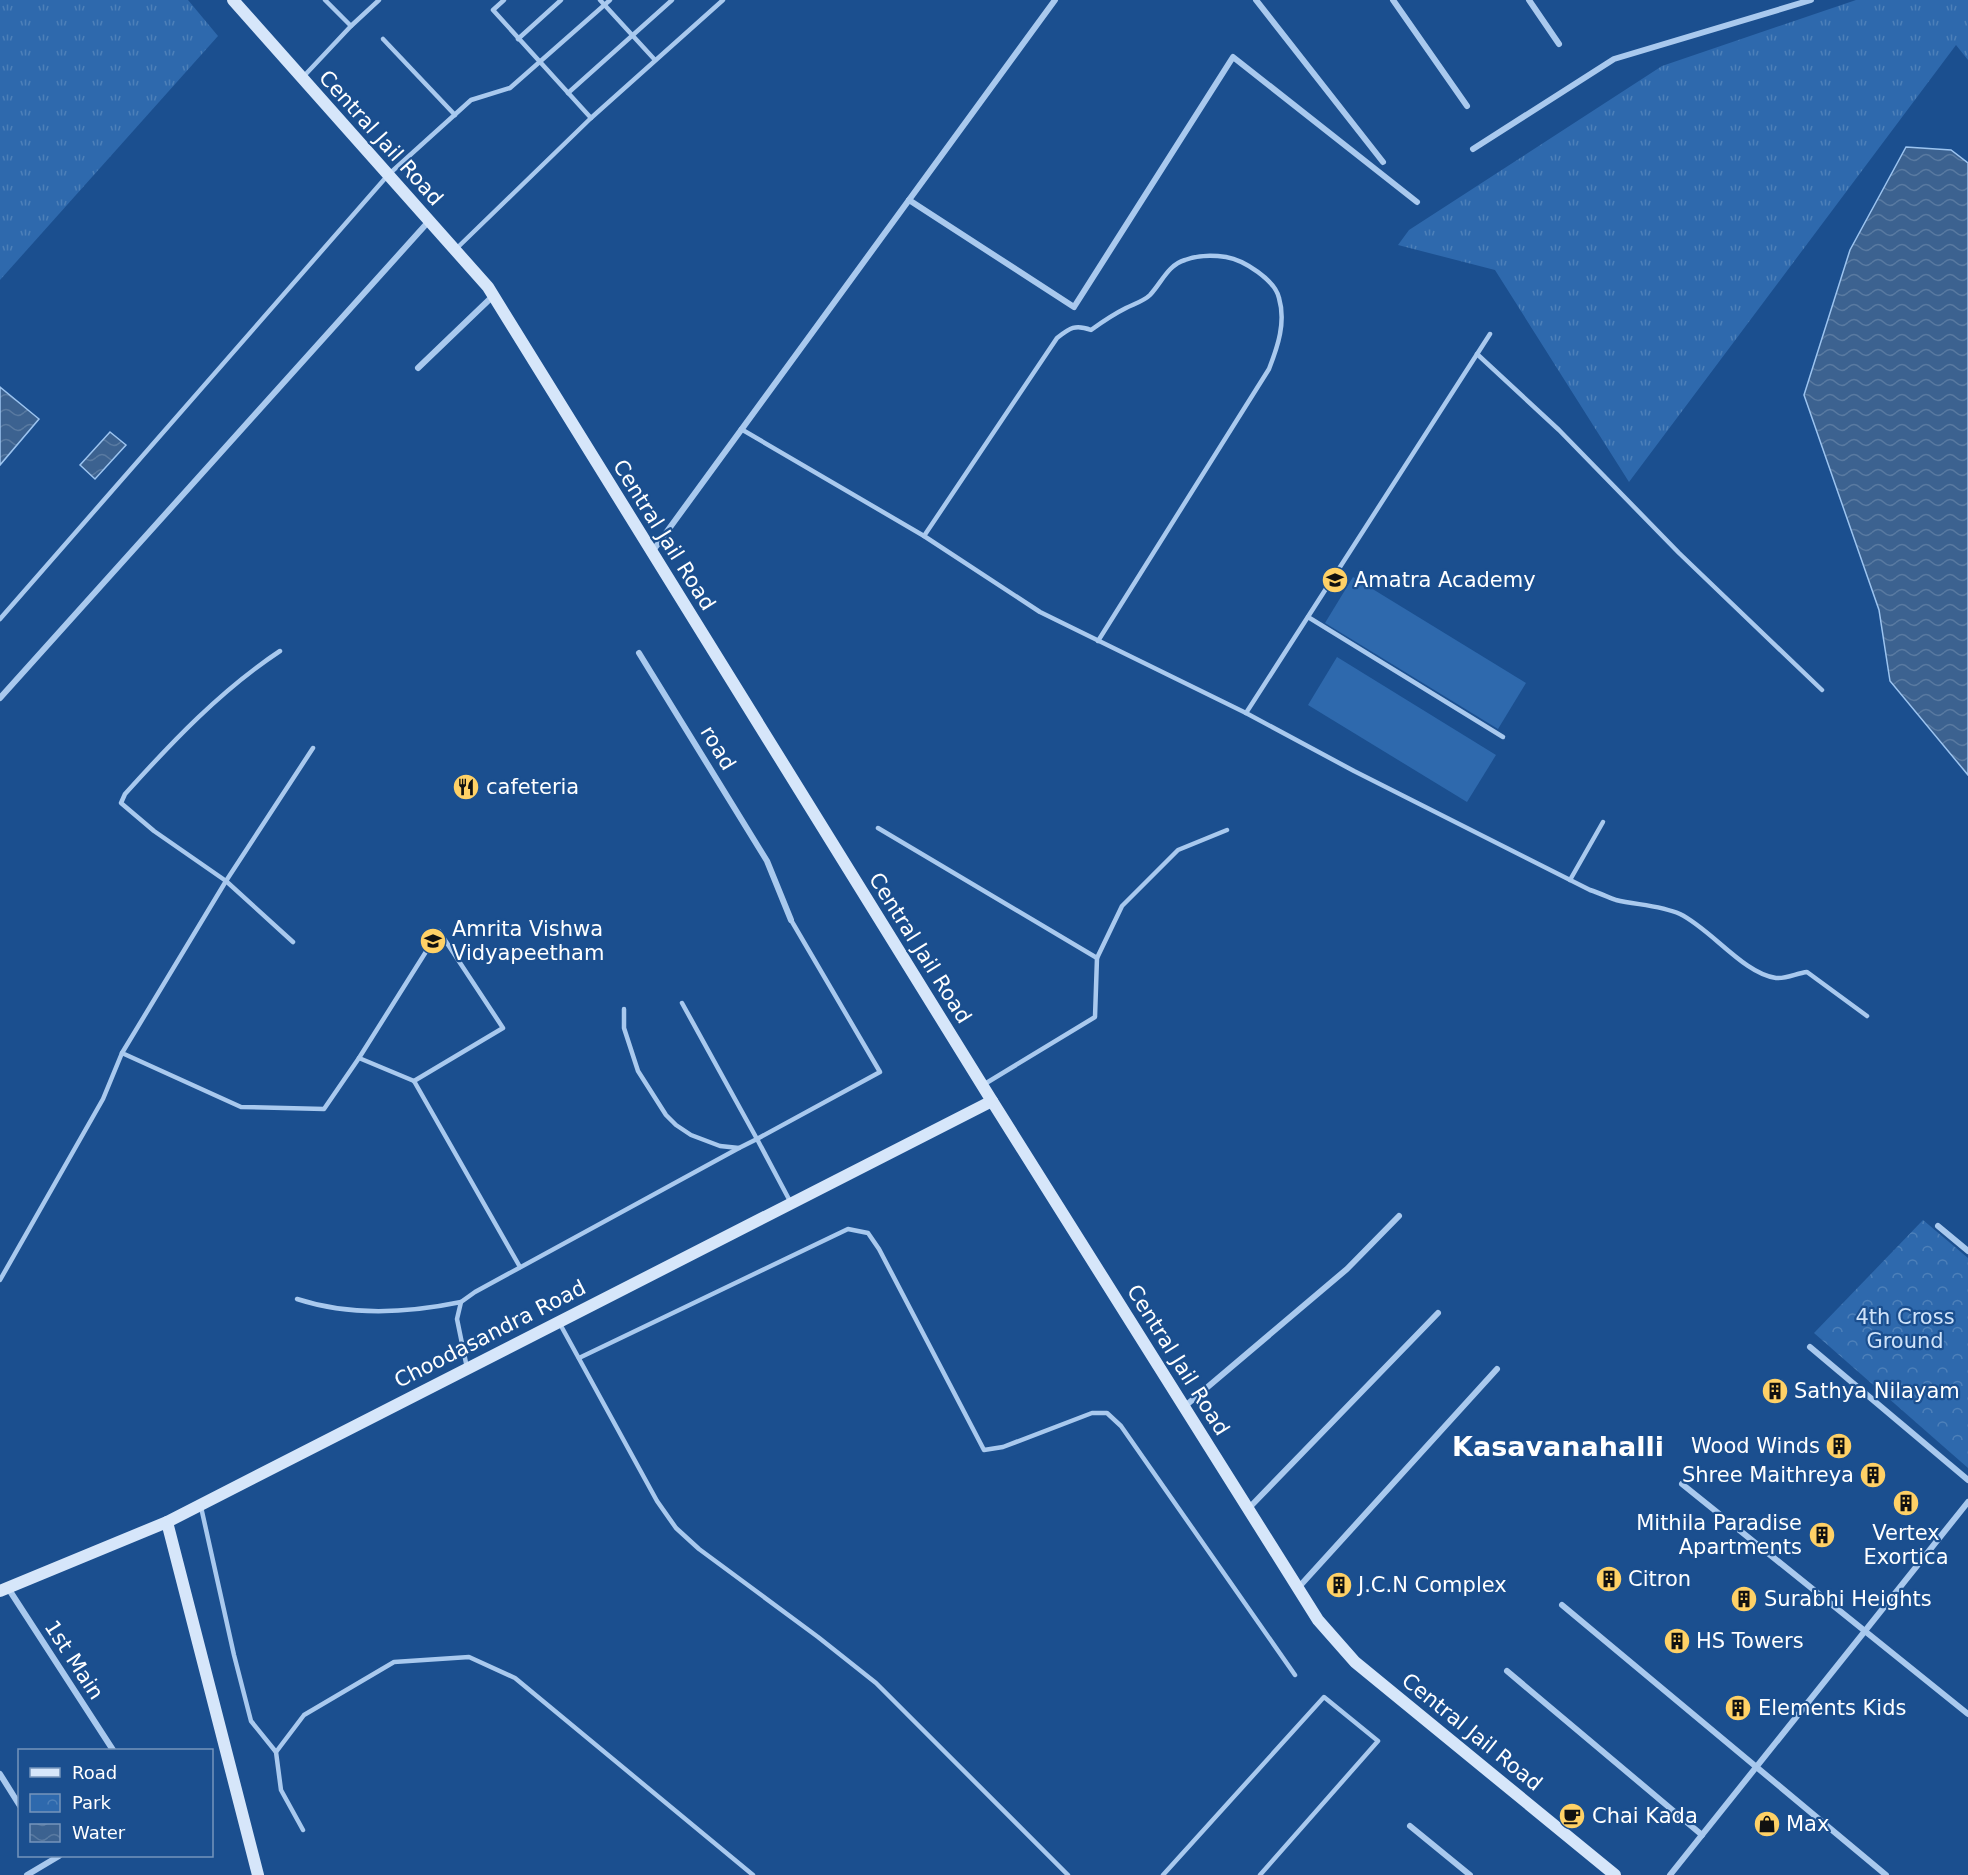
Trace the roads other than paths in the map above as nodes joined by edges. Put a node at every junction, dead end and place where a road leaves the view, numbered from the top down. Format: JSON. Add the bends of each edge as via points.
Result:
{"nodes":[{"id":1,"x":233,"y":0,"type":"edge"},
{"id":2,"x":326,"y":0,"type":"edge"},
{"id":3,"x":379,"y":0,"type":"edge"},
{"id":4,"x":504,"y":0,"type":"edge"},
{"id":5,"x":561,"y":0,"type":"edge"},
{"id":6,"x":600,"y":0,"type":"edge"},
{"id":7,"x":610,"y":0,"type":"edge"},
{"id":8,"x":672,"y":0,"type":"edge"},
{"id":9,"x":1055,"y":0,"type":"edge"},
{"id":10,"x":1256,"y":0,"type":"edge"},
{"id":11,"x":1394,"y":0,"type":"edge"},
{"id":12,"x":1529,"y":0,"type":"edge"},
{"id":13,"x":1812,"y":0,"type":"edge"},
{"id":14,"x":719,"y":1,"type":"edge"},
{"id":15,"x":605,"y":5,"type":"junction"},
{"id":16,"x":351,"y":26,"type":"junction"},
{"id":17,"x":633,"y":36,"type":"junction"},
{"id":18,"x":383,"y":39,"type":"dead end"},
{"id":19,"x":518,"y":39,"type":"junction"},
{"id":20,"x":1559,"y":44,"type":"dead end"},
{"id":21,"x":656,"y":60,"type":"junction"},
{"id":22,"x":540,"y":63,"type":"junction"},
{"id":23,"x":302,"y":78,"type":"junction"},
{"id":24,"x":568,"y":93,"type":"junction"},
{"id":25,"x":1467,"y":106,"type":"dead end"},
{"id":26,"x":455,"y":115,"type":"junction"},
{"id":27,"x":591,"y":118,"type":"junction"},
{"id":28,"x":1473,"y":149,"type":"dead end"},
{"id":29,"x":1383,"y":162,"type":"dead end"},
{"id":30,"x":388,"y":175,"type":"junction"},
{"id":31,"x":909,"y":200,"type":"junction"},
{"id":32,"x":1417,"y":202,"type":"dead end"},
{"id":33,"x":429,"y":221,"type":"junction"},
{"id":34,"x":455,"y":250,"type":"junction"},
{"id":35,"x":493,"y":296,"type":"junction"},
{"id":36,"x":1490,"y":334,"type":"dead end"},
{"id":37,"x":1477,"y":354,"type":"junction"},
{"id":38,"x":418,"y":368,"type":"dead end"},
{"id":39,"x":741,"y":429,"type":"junction"},
{"id":40,"x":924,"y":536,"type":"junction"},
{"id":41,"x":652,"y":552,"type":"junction"},
{"id":42,"x":1308,"y":617,"type":"junction"},
{"id":43,"x":0,"y":619,"type":"edge"},
{"id":44,"x":1098,"y":641,"type":"junction"},
{"id":45,"x":280,"y":651,"type":"dead end"},
{"id":46,"x":639,"y":653,"type":"dead end"},
{"id":47,"x":1822,"y":690,"type":"dead end"},
{"id":48,"x":0,"y":698,"type":"edge"},
{"id":49,"x":1246,"y":713,"type":"junction"},
{"id":50,"x":1503,"y":737,"type":"dead end"},
{"id":51,"x":313,"y":748,"type":"dead end"},
{"id":52,"x":1603,"y":822,"type":"dead end"},
{"id":53,"x":878,"y":828,"type":"dead end"},
{"id":54,"x":1227,"y":830,"type":"dead end"},
{"id":55,"x":1570,"y":880,"type":"junction"},
{"id":56,"x":225,"y":881,"type":"junction"},
{"id":57,"x":791,"y":921,"type":"joint"},
{"id":58,"x":293,"y":942,"type":"dead end"},
{"id":59,"x":1097,"y":958,"type":"junction"},
{"id":60,"x":682,"y":1003,"type":"dead end"},
{"id":61,"x":624,"y":1009,"type":"dead end"},
{"id":62,"x":1867,"y":1016,"type":"dead end"},
{"id":63,"x":122,"y":1053,"type":"junction"},
{"id":64,"x":359,"y":1058,"type":"junction"},
{"id":65,"x":414,"y":1081,"type":"junction"},
{"id":66,"x":983,"y":1086,"type":"junction"},
{"id":67,"x":992,"y":1101,"type":"junction"},
{"id":68,"x":757,"y":1139,"type":"junction"},
{"id":69,"x":739,"y":1148,"type":"junction"},
{"id":70,"x":791,"y":1203,"type":"junction"},
{"id":71,"x":1399,"y":1216,"type":"dead end"},
{"id":72,"x":1938,"y":1226,"type":"dead end"},
{"id":73,"x":1968,"y":1251,"type":"edge"},
{"id":74,"x":520,"y":1267,"type":"junction"},
{"id":75,"x":0,"y":1280,"type":"edge"},
{"id":76,"x":297,"y":1299,"type":"dead end"},
{"id":77,"x":461,"y":1302,"type":"junction"},
{"id":78,"x":1438,"y":1314,"type":"dead end"},
{"id":79,"x":558,"y":1322,"type":"junction"},
{"id":80,"x":1810,"y":1347,"type":"dead end"},
{"id":81,"x":579,"y":1358,"type":"junction"},
{"id":82,"x":467,"y":1368,"type":"junction"},
{"id":83,"x":1497,"y":1369,"type":"dead end"},
{"id":84,"x":1184,"y":1407,"type":"junction"},
{"id":85,"x":1968,"y":1480,"type":"edge"},
{"id":86,"x":1682,"y":1484,"type":"dead end"},
{"id":87,"x":1968,"y":1502,"type":"edge"},
{"id":88,"x":200,"y":1504,"type":"junction"},
{"id":89,"x":1248,"y":1509,"type":"junction"},
{"id":90,"x":166,"y":1522,"type":"junction"},
{"id":91,"x":1298,"y":1588,"type":"junction"},
{"id":92,"x":4,"y":1590,"type":"edge"},
{"id":93,"x":1562,"y":1605,"type":"dead end"},
{"id":94,"x":1865,"y":1631,"type":"junction"},
{"id":95,"x":1508,"y":1671,"type":"dead end"},
{"id":96,"x":1295,"y":1675,"type":"dead end"},
{"id":97,"x":1968,"y":1714,"type":"edge"},
{"id":98,"x":112,"y":1749,"type":"edge"},
{"id":99,"x":276,"y":1752,"type":"junction"},
{"id":100,"x":1757,"y":1767,"type":"junction"},
{"id":101,"x":0,"y":1774,"type":"edge"},
{"id":102,"x":18,"y":1803,"type":"edge"},
{"id":103,"x":1410,"y":1826,"type":"dead end"},
{"id":104,"x":303,"y":1830,"type":"dead end"},
{"id":105,"x":1702,"y":1835,"type":"junction"},
{"id":106,"x":51,"y":1858,"type":"edge"},
{"id":107,"x":27,"y":1875,"type":"edge"},
{"id":108,"x":258,"y":1875,"type":"edge"},
{"id":109,"x":753,"y":1875,"type":"edge"},
{"id":110,"x":1068,"y":1875,"type":"edge"},
{"id":111,"x":1163,"y":1875,"type":"edge"},
{"id":112,"x":1260,"y":1875,"type":"edge"},
{"id":113,"x":1470,"y":1875,"type":"edge"},
{"id":114,"x":1615,"y":1875,"type":"edge"},
{"id":115,"x":1670,"y":1875,"type":"edge"},
{"id":116,"x":1886,"y":1875,"type":"edge"}],
"edges":[{"from":1,"to":23,"type":"main road","name":"Central Jail Road"},
{"from":2,"to":16,"type":"lane"},
{"from":3,"to":16,"type":"lane"},
{"from":4,"to":19,"type":"lane","via":[[493,10]]},
{"from":5,"to":19,"type":"lane"},
{"from":6,"to":15,"type":"lane"},
{"from":7,"to":15,"type":"lane"},
{"from":8,"to":17,"type":"lane"},
{"from":9,"to":31,"type":"street"},
{"from":10,"to":29,"type":"street"},
{"from":11,"to":25,"type":"street"},
{"from":12,"to":20,"type":"street"},
{"from":13,"to":28,"type":"street","via":[[1614,59]]},
{"from":14,"to":21,"type":"lane"},
{"from":15,"to":17,"type":"lane"},
{"from":15,"to":22,"type":"lane"},
{"from":16,"to":23,"type":"lane"},
{"from":17,"to":21,"type":"lane"},
{"from":17,"to":24,"type":"lane"},
{"from":18,"to":26,"type":"lane"},
{"from":19,"to":22,"type":"lane"},
{"from":21,"to":27,"type":"lane"},
{"from":22,"to":24,"type":"lane"},
{"from":22,"to":26,"type":"lane","via":[[510,88],[471,100]]},
{"from":23,"to":30,"type":"main road","name":"Central Jail Road"},
{"from":24,"to":27,"type":"lane"},
{"from":26,"to":30,"type":"lane"},
{"from":27,"to":34,"type":"lane"},
{"from":30,"to":33,"type":"main road","name":"Central Jail Road"},
{"from":30,"to":43,"type":"lane"},
{"from":31,"to":32,"type":"street","via":[[1074,307],[1233,57]]},
{"from":31,"to":39,"type":"street"},
{"from":33,"to":34,"type":"main road","name":"Central Jail Road"},
{"from":33,"to":48,"type":"street"},
{"from":34,"to":35,"type":"main road","name":"Central Jail Road"},
{"from":35,"to":38,"type":"street"},
{"from":35,"to":41,"type":"main road","name":"Central Jail Road"},
{"from":36,"to":37,"type":"lane"},
{"from":37,"to":42,"type":"lane"},
{"from":37,"to":47,"type":"lane","via":[[1560,430],[1679,553]]},
{"from":39,"to":40,"type":"lane"},
{"from":39,"to":41,"type":"street"},
{"from":40,"to":44,"type":"lane","via":[[1040,612]]},
{"from":40,"to":44,"type":"lane","via":[[1057,338],[1081,326],[1091,330],[1148,297],[1171,268],[1184,260],[1206,255],[1229,258],[1252,268],[1270,282],[1279,296],[1283,320],[1269,369]]},
{"from":41,"to":66,"type":"main road","name":"Central Jail Road"},
{"from":42,"to":49,"type":"lane"},
{"from":42,"to":50,"type":"lane"},
{"from":44,"to":49,"type":"lane"},
{"from":45,"to":56,"type":"lane","via":[[240,680],[178,736],[121,803]]},
{"from":46,"to":57,"type":"street","name":"road","via":[[768,861]]},
{"from":49,"to":55,"type":"lane"},
{"from":51,"to":56,"type":"lane"},
{"from":52,"to":55,"type":"lane"},
{"from":53,"to":59,"type":"lane"},
{"from":54,"to":59,"type":"lane","via":[[1178,850],[1122,906]]},
{"from":55,"to":62,"type":"lane","via":[[1616,900],[1680,915],[1769,976],[1807,972]]},
{"from":56,"to":58,"type":"lane"},
{"from":56,"to":63,"type":"lane"},
{"from":57,"to":68,"type":"lane","via":[[880,1072]]},
{"from":59,"to":66,"type":"lane","via":[[1095,1017]]},
{"from":60,"to":68,"type":"lane"},
{"from":61,"to":69,"type":"lane","via":[[624,1028],[638,1071],[666,1115],[691,1135],[720,1146]]},
{"from":63,"to":64,"type":"lane","via":[[241,1107],[324,1109]]},
{"from":63,"to":75,"type":"lane","via":[[103,1099]]},
{"from":64,"to":65,"type":"lane"},
{"from":64,"to":65,"type":"lane","via":[[439,931],[503,1028]]},
{"from":65,"to":74,"type":"lane"},
{"from":66,"to":67,"type":"main road","name":"Central Jail Road"},
{"from":67,"to":70,"type":"main road","name":"Choodasandra Road"},
{"from":67,"to":84,"type":"main road","name":"Central Jail Road"},
{"from":68,"to":69,"type":"lane"},
{"from":68,"to":70,"type":"lane"},
{"from":69,"to":74,"type":"lane"},
{"from":70,"to":79,"type":"main road","name":"Choodasandra Road"},
{"from":71,"to":84,"type":"street","via":[[1347,1269]]},
{"from":72,"to":73,"type":"street"},
{"from":74,"to":77,"type":"lane"},
{"from":76,"to":77,"type":"lane","via":[[315,1305],[384,1311]]},
{"from":77,"to":82,"type":"lane","via":[[457,1319]]},
{"from":78,"to":89,"type":"street"},
{"from":79,"to":81,"type":"lane"},
{"from":79,"to":82,"type":"main road","name":"Choodasandra Road"},
{"from":80,"to":85,"type":"street"},
{"from":81,"to":96,"type":"lane","via":[[848,1229],[868,1233],[984,1450],[1003,1448],[1092,1413],[1107,1413],[1121,1426]]},
{"from":81,"to":110,"type":"lane","via":[[657,1501],[676,1528],[876,1683]]},
{"from":82,"to":88,"type":"main road","name":"Choodasandra Road"},
{"from":83,"to":91,"type":"street"},
{"from":84,"to":89,"type":"main road","name":"Central Jail Road"},
{"from":86,"to":94,"type":"street"},
{"from":87,"to":94,"type":"street"},
{"from":88,"to":90,"type":"main road","name":"Choodasandra Road"},
{"from":88,"to":99,"type":"lane","via":[[251,1721]]},
{"from":89,"to":91,"type":"main road","name":"Central Jail Road"},
{"from":90,"to":92,"type":"main road","name":"Choodasandra Road"},
{"from":90,"to":108,"type":"main road"},
{"from":91,"to":114,"type":"main road","name":"Central Jail Road","via":[[1318,1620],[1355,1662]]},
{"from":92,"to":98,"type":"street","name":"1st Main"},
{"from":93,"to":100,"type":"street"},
{"from":94,"to":97,"type":"street"},
{"from":94,"to":100,"type":"street"},
{"from":95,"to":105,"type":"street"},
{"from":99,"to":104,"type":"lane","via":[[281,1790]]},
{"from":99,"to":109,"type":"lane","via":[[304,1715],[394,1662],[469,1658],[515,1678]]},
{"from":100,"to":105,"type":"street"},
{"from":100,"to":116,"type":"street"},
{"from":101,"to":102,"type":"street"},
{"from":103,"to":113,"type":"street"},
{"from":105,"to":115,"type":"street"},
{"from":106,"to":107,"type":"street"},
{"from":111,"to":112,"type":"lane","via":[[1324,1697],[1378,1741]]}]}
